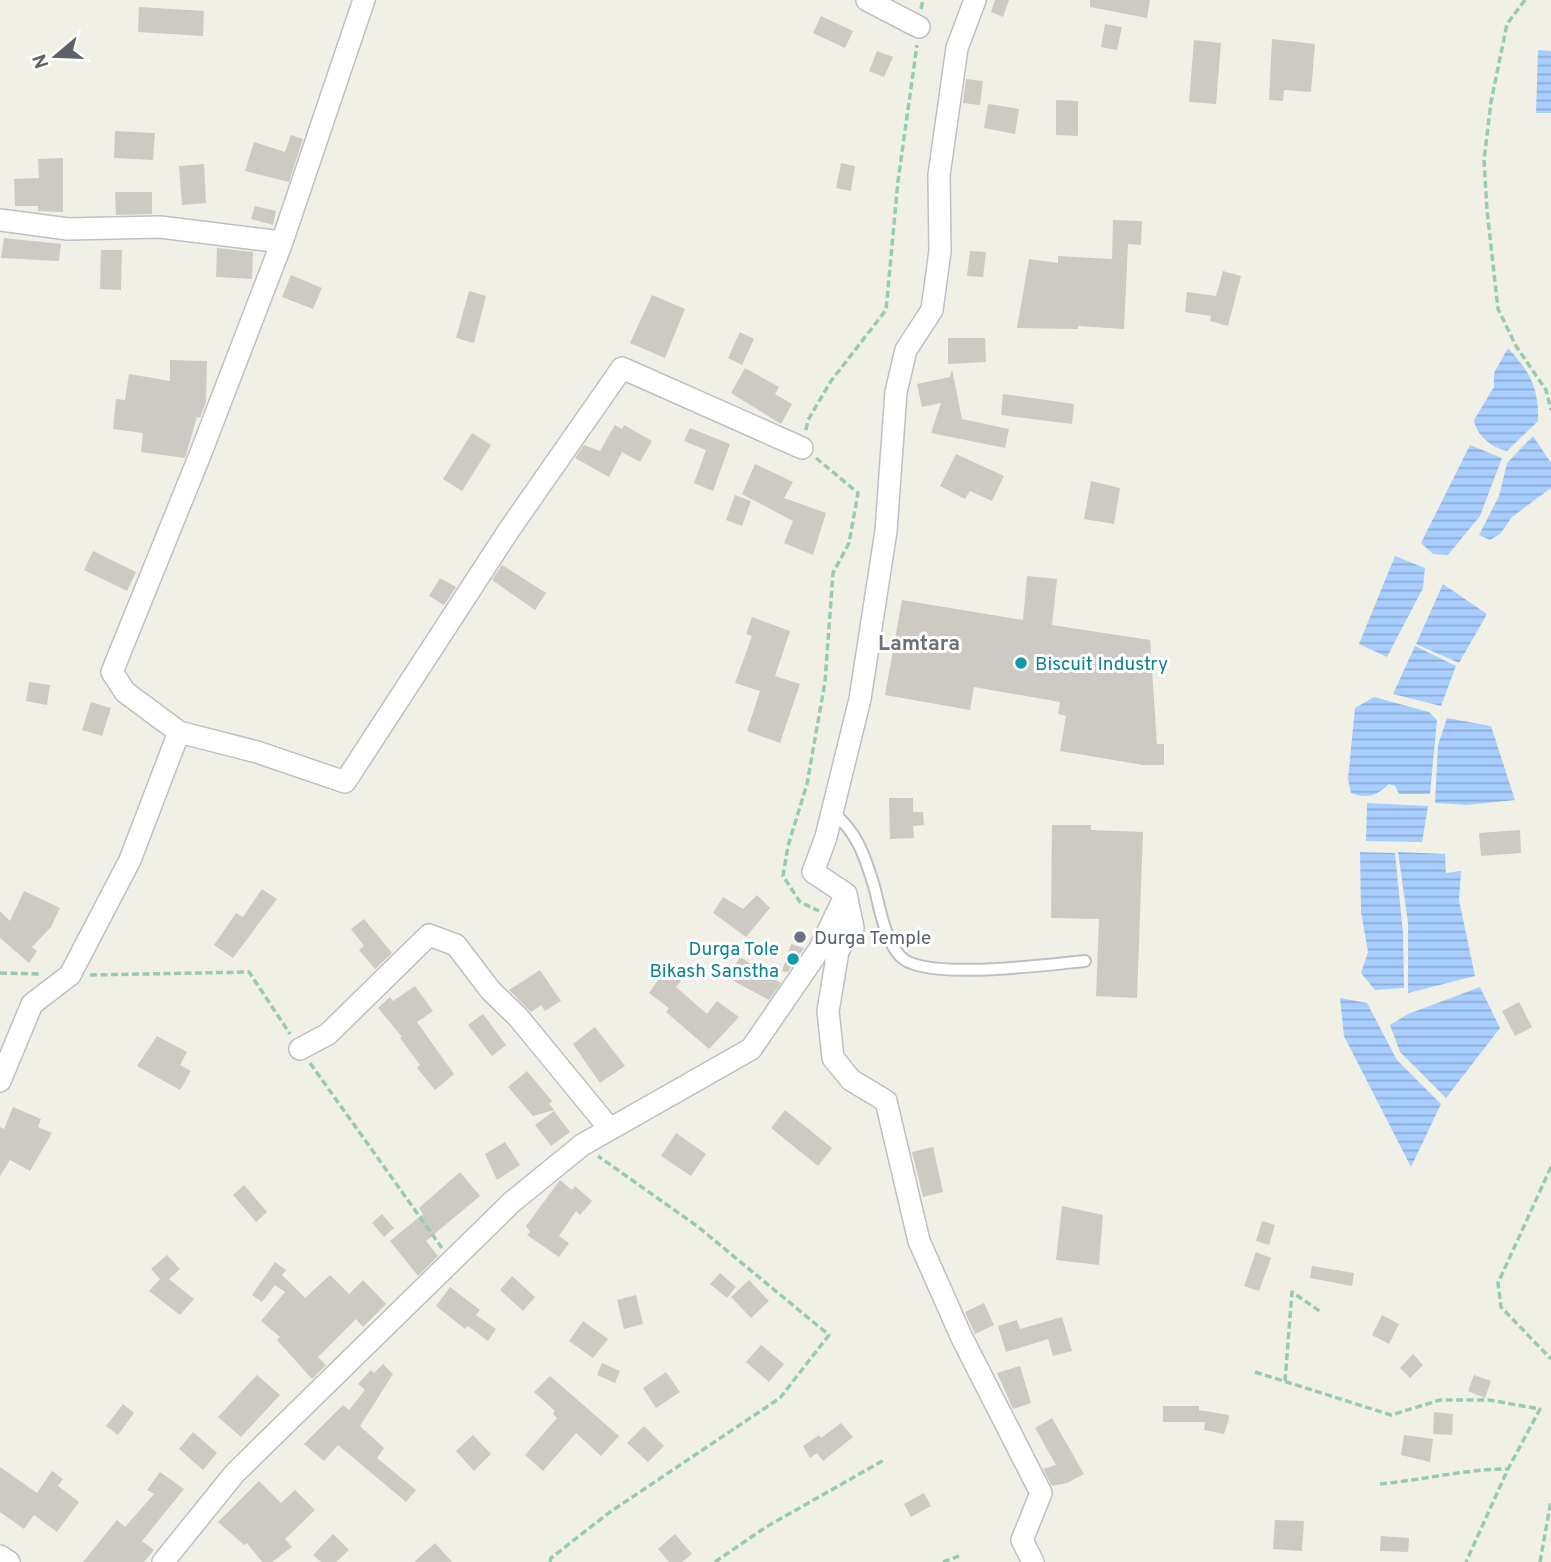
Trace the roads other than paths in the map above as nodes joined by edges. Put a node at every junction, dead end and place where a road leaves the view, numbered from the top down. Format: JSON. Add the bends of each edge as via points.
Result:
{"nodes":[{"id":1,"x":364,"y":0,"type":"edge"},
{"id":2,"x":867,"y":0,"type":"edge"},
{"id":3,"x":975,"y":0,"type":"edge"},
{"id":4,"x":919,"y":27,"type":"road end"},
{"id":5,"x":0,"y":220,"type":"edge"},
{"id":6,"x":282,"y":242,"type":"junction"},
{"id":7,"x":802,"y":448,"type":"road end"},
{"id":8,"x":179,"y":732,"type":"junction"},
{"id":9,"x":832,"y":812,"type":"junction"},
{"id":10,"x":845,"y":894,"type":"junction"},
{"id":11,"x":1085,"y":961,"type":"dead end"},
{"id":12,"x":300,"y":1049,"type":"road end"},
{"id":13,"x":0,"y":1081,"type":"edge"},
{"id":14,"x":610,"y":1129,"type":"junction"},
{"id":15,"x":0,"y":1556,"type":"edge"},
{"id":16,"x":9,"y":1562,"type":"edge"},
{"id":17,"x":163,"y":1562,"type":"edge"},
{"id":18,"x":1033,"y":1562,"type":"edge"}],
"edges":[{"from":1,"to":6,"type":"street"},
{"from":2,"to":4,"type":"street"},
{"from":3,"to":9,"type":"street","via":[[955,60],[939,175],[940,251],[932,310],[906,351],[896,392],[887,531],[860,699]]},
{"from":5,"to":6,"type":"street","via":[[68,229],[160,227]]},
{"from":6,"to":8,"type":"street","via":[[112,672],[125,692]]},
{"from":7,"to":8,"type":"street","via":[[622,368],[509,530],[345,782]]},
{"from":8,"to":13,"type":"street","via":[[130,860],[70,975],[32,1004]]},
{"from":9,"to":10,"type":"street","via":[[813,872]]},
{"from":9,"to":11,"type":"lane","via":[[862,848],[882,920],[900,957],[917,967],[971,970]]},
{"from":10,"to":14,"type":"street","via":[[819,950],[751,1049]]},
{"from":10,"to":18,"type":"street","via":[[853,928],[838,951],[828,1012],[833,1058],[851,1080],[886,1101],[919,1241],[962,1338],[1041,1493],[1022,1540]]},
{"from":12,"to":14,"type":"street","via":[[328,1034],[429,935],[456,945]]},
{"from":14,"to":17,"type":"street","via":[[582,1145],[513,1202],[451,1261],[235,1474]]},
{"from":15,"to":16,"type":"street"}]}
